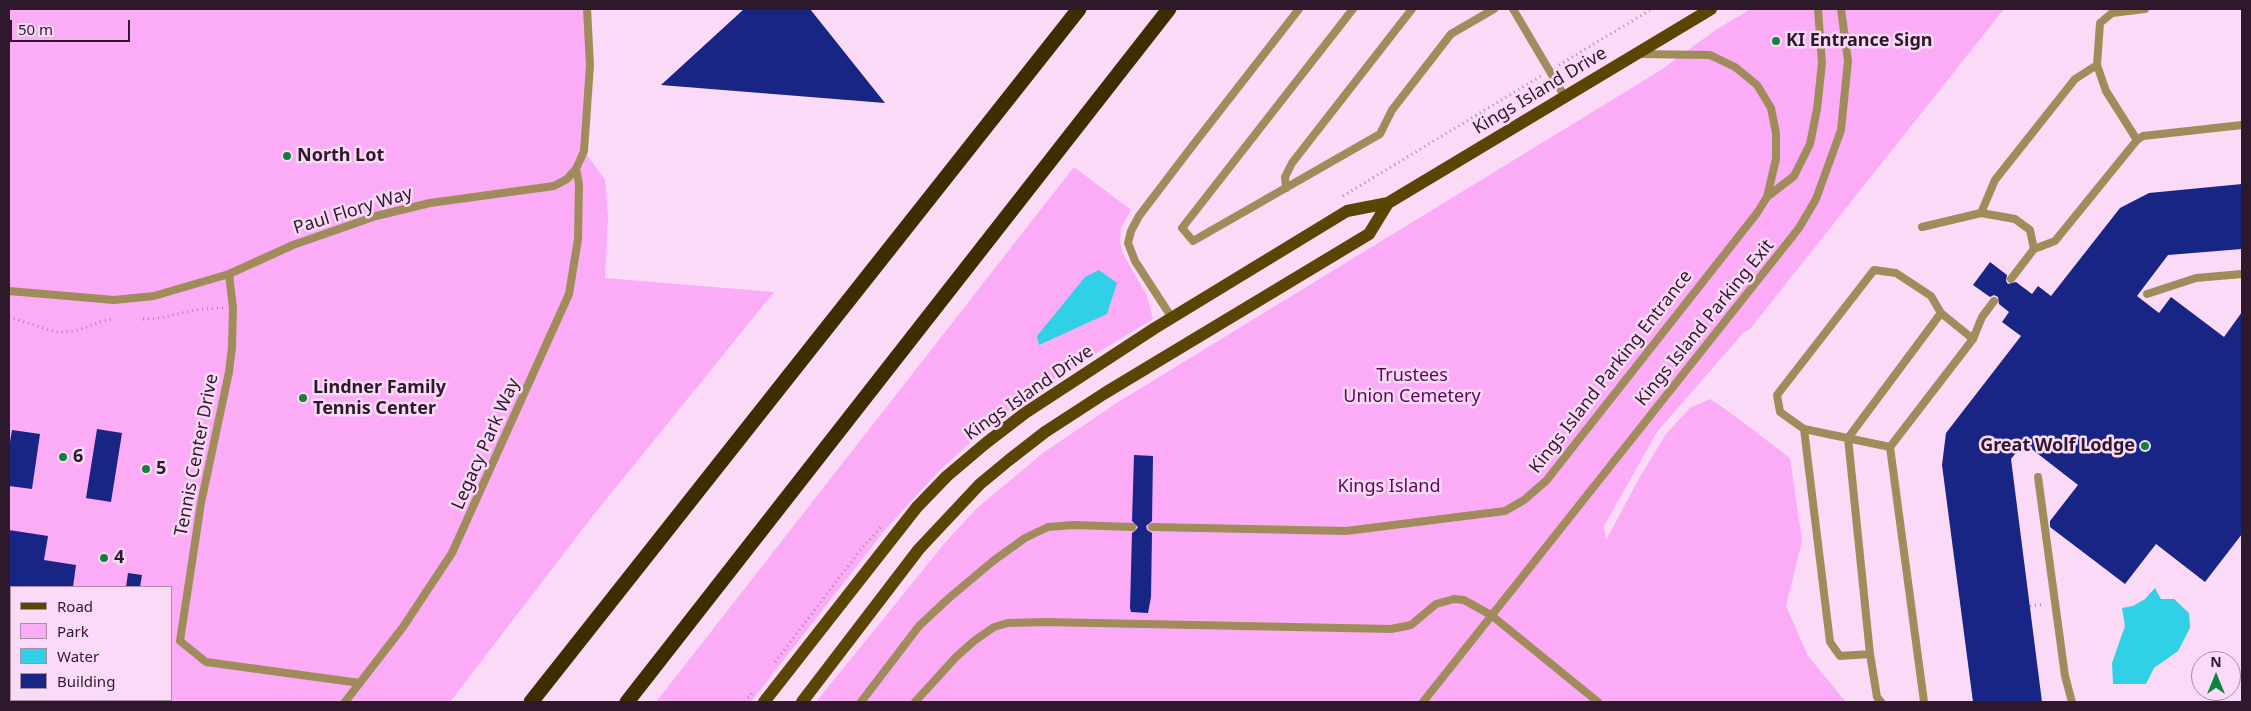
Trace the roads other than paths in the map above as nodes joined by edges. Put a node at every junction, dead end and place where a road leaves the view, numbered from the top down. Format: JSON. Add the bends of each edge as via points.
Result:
{"nodes":[{"id":1,"x":587,"y":9,"type":"edge"},
{"id":2,"x":1079,"y":9,"type":"edge"},
{"id":3,"x":1169,"y":9,"type":"edge"},
{"id":4,"x":1299,"y":9,"type":"edge"},
{"id":5,"x":1353,"y":9,"type":"edge"},
{"id":6,"x":1412,"y":9,"type":"edge"},
{"id":7,"x":1494,"y":9,"type":"edge"},
{"id":8,"x":1513,"y":9,"type":"edge"},
{"id":9,"x":1711,"y":9,"type":"edge"},
{"id":10,"x":1818,"y":9,"type":"edge"},
{"id":11,"x":1842,"y":9,"type":"edge"},
{"id":12,"x":2144,"y":9,"type":"edge"},
{"id":13,"x":1636,"y":54,"type":"junction"},
{"id":14,"x":2097,"y":65,"type":"junction"},
{"id":15,"x":1565,"y":97,"type":"junction"},
{"id":16,"x":2242,"y":125,"type":"edge"},
{"id":17,"x":2137,"y":140,"type":"junction"},
{"id":18,"x":576,"y":169,"type":"junction"},
{"id":19,"x":1286,"y":188,"type":"junction"},
{"id":20,"x":1767,"y":197,"type":"junction"},
{"id":21,"x":1388,"y":203,"type":"junction"},
{"id":22,"x":1981,"y":213,"type":"junction"},
{"id":23,"x":1922,"y":227,"type":"dead end"},
{"id":24,"x":2034,"y":248,"type":"junction"},
{"id":25,"x":229,"y":274,"type":"junction"},
{"id":26,"x":2242,"y":274,"type":"edge"},
{"id":27,"x":2011,"y":279,"type":"dead end"},
{"id":28,"x":9,"y":291,"type":"edge"},
{"id":29,"x":2147,"y":294,"type":"dead end"},
{"id":30,"x":1994,"y":301,"type":"dead end"},
{"id":31,"x":1941,"y":313,"type":"junction"},
{"id":32,"x":1172,"y":318,"type":"junction"},
{"id":33,"x":1973,"y":340,"type":"junction"},
{"id":34,"x":1804,"y":428,"type":"junction"},
{"id":35,"x":1848,"y":438,"type":"junction"},
{"id":36,"x":1890,"y":447,"type":"junction"},
{"id":37,"x":2038,"y":477,"type":"dead end"},
{"id":38,"x":1132,"y":527,"type":"dead end"},
{"id":39,"x":1152,"y":527,"type":"dead end"},
{"id":40,"x":1491,"y":615,"type":"junction"},
{"id":41,"x":1870,"y":654,"type":"junction"},
{"id":42,"x":360,"y":683,"type":"junction"},
{"id":43,"x":864,"y":700,"type":"edge"},
{"id":44,"x":345,"y":702,"type":"edge"},
{"id":45,"x":531,"y":702,"type":"edge"},
{"id":46,"x":627,"y":702,"type":"edge"},
{"id":47,"x":764,"y":702,"type":"edge"},
{"id":48,"x":802,"y":702,"type":"edge"},
{"id":49,"x":915,"y":702,"type":"edge"},
{"id":50,"x":1423,"y":702,"type":"edge"},
{"id":51,"x":1598,"y":702,"type":"edge"},
{"id":52,"x":1881,"y":702,"type":"edge"},
{"id":53,"x":1924,"y":702,"type":"edge"},
{"id":54,"x":2072,"y":702,"type":"edge"}],
"edges":[{"from":1,"to":18,"type":"lane","via":[[589,77],[584,152]]},
{"from":2,"to":45,"type":"highway"},
{"from":3,"to":46,"type":"highway"},
{"from":4,"to":32,"type":"lane","via":[[1139,216],[1131,231],[1128,243],[1135,261]]},
{"from":5,"to":19,"type":"lane","via":[[1182,228],[1193,241]]},
{"from":6,"to":19,"type":"lane","via":[[1292,163],[1285,177]]},
{"from":7,"to":19,"type":"lane","via":[[1451,34],[1392,110],[1380,134]]},
{"from":8,"to":15,"type":"lane"},
{"from":9,"to":13,"type":"main road","name":"Kings Island Drive"},
{"from":10,"to":20,"type":"lane","name":"Kings Island Parking Entrance","via":[[1822,63],[1810,144],[1794,176]]},
{"from":11,"to":40,"type":"lane","name":"Kings Island Parking Exit","via":[[1848,61],[1846,94],[1841,130],[1816,199],[1781,252]]},
{"from":12,"to":14,"type":"lane","via":[[2112,13],[2100,22]]},
{"from":13,"to":15,"type":"main road","name":"Kings Island Drive"},
{"from":13,"to":20,"type":"lane","via":[[1710,55],[1736,67],[1757,85],[1771,108],[1776,133],[1776,159]]},
{"from":14,"to":17,"type":"lane","via":[[2106,91]]},
{"from":14,"to":22,"type":"lane","via":[[2075,79],[1995,180]]},
{"from":15,"to":21,"type":"main road","name":"Kings Island Drive"},
{"from":16,"to":17,"type":"lane","via":[[2143,136]]},
{"from":17,"to":24,"type":"lane","via":[[2055,241]]},
{"from":18,"to":25,"type":"lane","name":"Paul Flory Way","via":[[554,186],[430,203],[376,216],[293,245]]},
{"from":18,"to":42,"type":"lane","name":"Legacy Park Way","via":[[579,184],[578,239],[569,294],[452,553],[403,628]]},
{"from":20,"to":39,"type":"lane","name":"Kings Island Parking Entrance","via":[[1546,481],[1505,511],[1346,531]]},
{"from":21,"to":32,"type":"main road","name":"Kings Island Drive","via":[[1347,211]]},
{"from":21,"to":48,"type":"main road","name":"Kings Island Drive","via":[[1369,234],[1105,393],[1045,432],[980,484],[919,549]]},
{"from":22,"to":23,"type":"lane"},
{"from":22,"to":24,"type":"lane","via":[[2015,219],[2030,230]]},
{"from":24,"to":27,"type":"lane"},
{"from":25,"to":28,"type":"lane","name":"Paul Flory Way","via":[[154,296],[131,299]]},
{"from":25,"to":42,"type":"lane","name":"Tennis Center Drive","via":[[233,308],[229,372],[201,503],[180,641],[206,662]]},
{"from":26,"to":29,"type":"lane","via":[[2196,278]]},
{"from":30,"to":33,"type":"lane","via":[[1982,317]]},
{"from":31,"to":33,"type":"lane"},
{"from":31,"to":34,"type":"lane","via":[[1931,296],[1896,273],[1874,270],[1777,394],[1780,412]]},
{"from":31,"to":35,"type":"lane"},
{"from":32,"to":47,"type":"main road","name":"Kings Island Drive","via":[[1025,413],[947,476],[894,534]]},
{"from":33,"to":36,"type":"lane"},
{"from":34,"to":35,"type":"lane"},
{"from":34,"to":41,"type":"lane","via":[[1830,642],[1840,656]]},
{"from":35,"to":36,"type":"lane"},
{"from":35,"to":41,"type":"lane"},
{"from":36,"to":53,"type":"lane"},
{"from":37,"to":54,"type":"lane","via":[[2065,676]]},
{"from":38,"to":43,"type":"lane","via":[[1048,527],[1025,538],[993,561],[919,626]]},
{"from":40,"to":49,"type":"lane","via":[[1464,600],[1454,599],[1436,604],[1411,625],[1391,629],[1008,623],[994,627],[974,641]]},
{"from":40,"to":50,"type":"lane","name":"Kings Island Parking Exit"},
{"from":40,"to":51,"type":"lane"},
{"from":41,"to":52,"type":"lane","via":[[1877,697]]},
{"from":42,"to":44,"type":"lane","name":"Legacy Park Way"}]}
